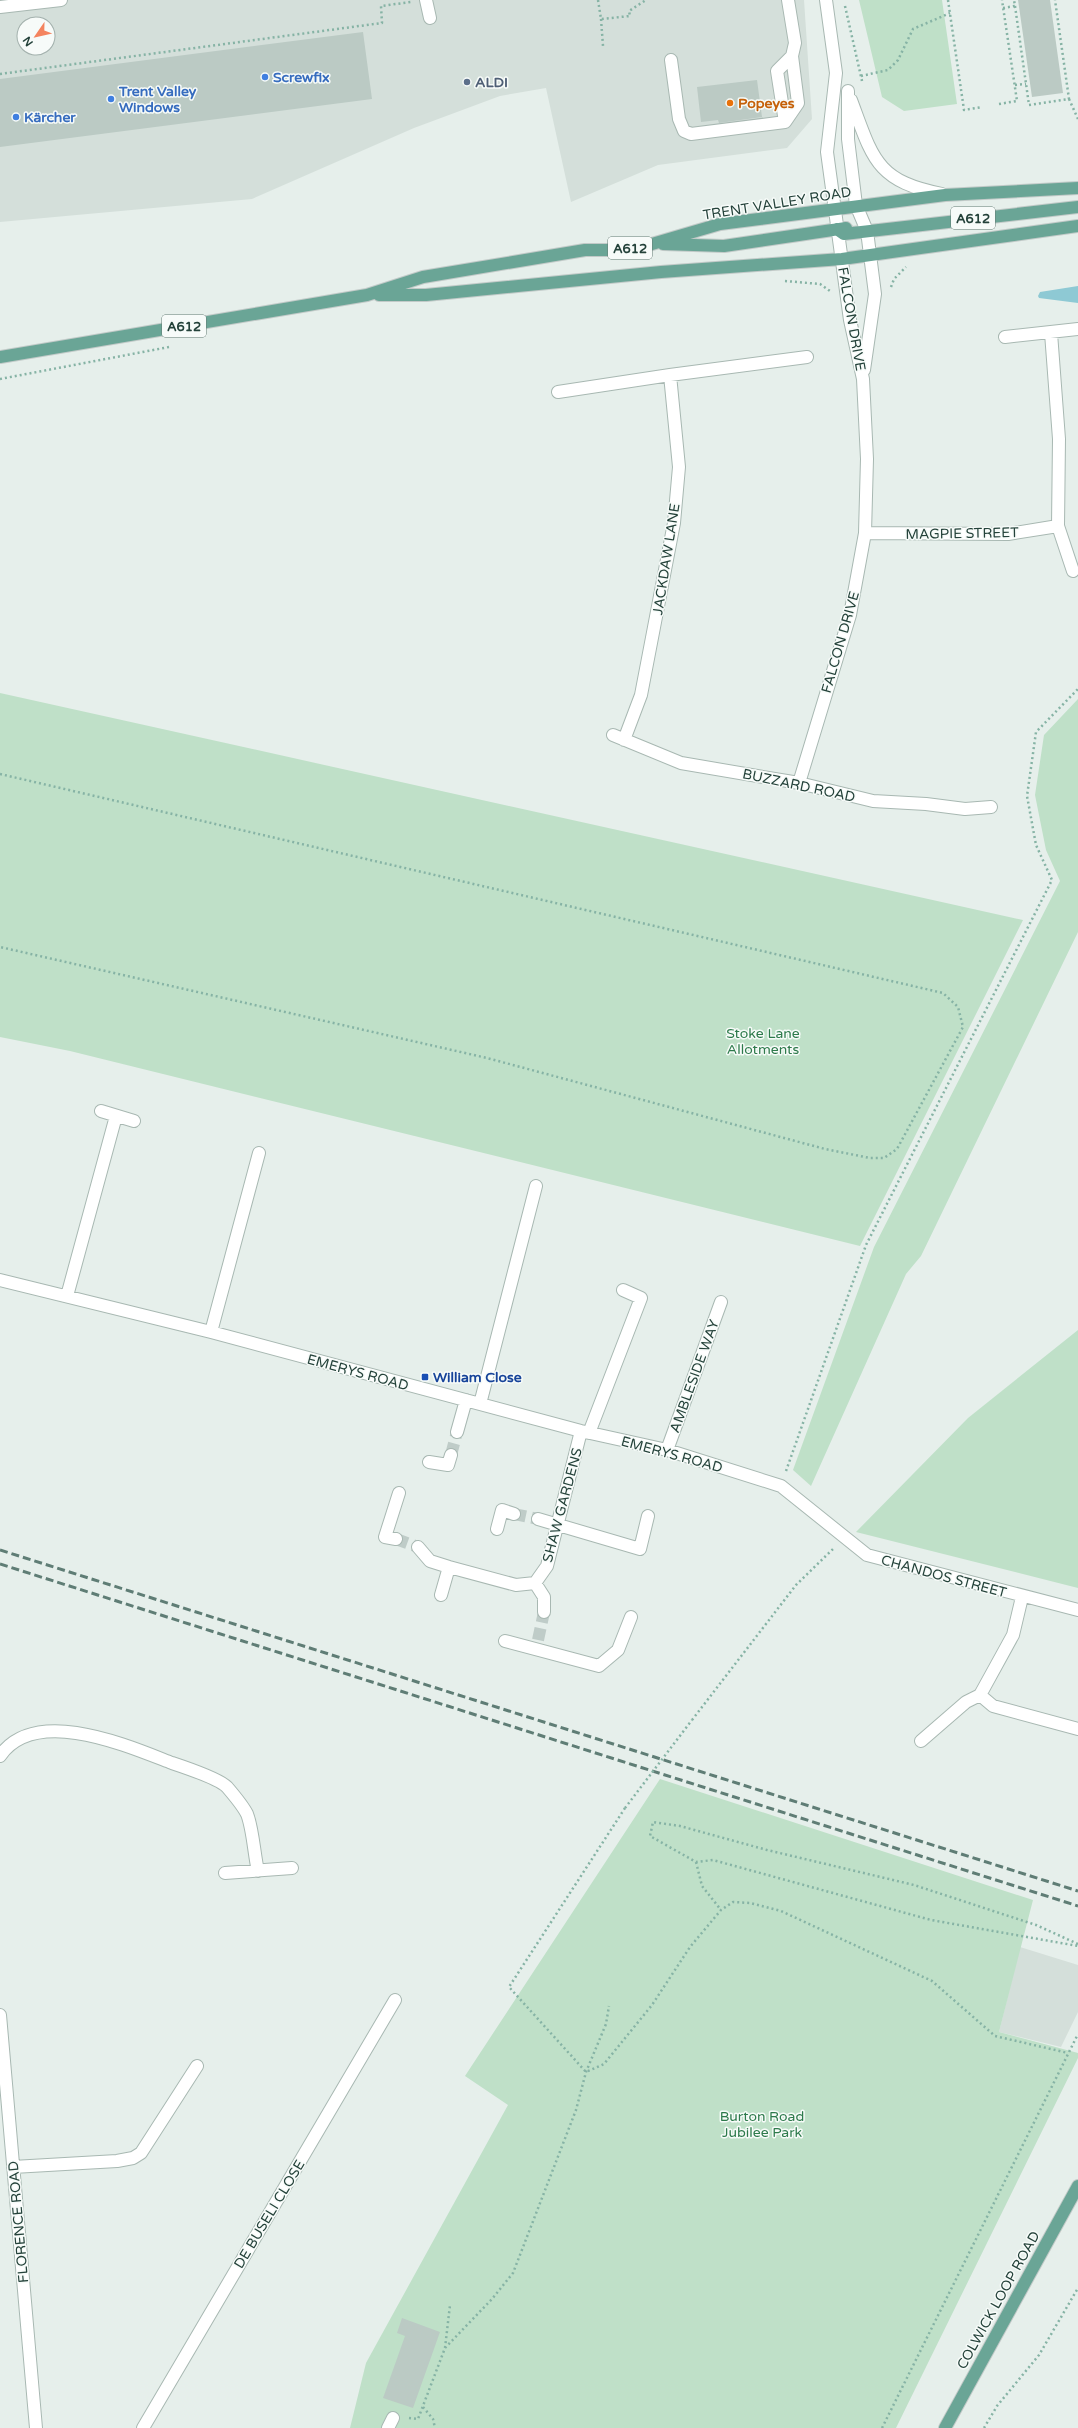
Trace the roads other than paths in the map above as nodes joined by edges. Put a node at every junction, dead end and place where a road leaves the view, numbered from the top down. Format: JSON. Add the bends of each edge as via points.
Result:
{"nodes":[{"id":1,"x":61,"y":0,"type":"edge"},
{"id":2,"x":788,"y":0,"type":"edge"},
{"id":3,"x":826,"y":0,"type":"edge"},
{"id":4,"x":421,"y":1,"type":"edge"},
{"id":5,"x":0,"y":6,"type":"edge"},
{"id":6,"x":430,"y":18,"type":"dead end"},
{"id":7,"x":792,"y":56,"type":"junction"},
{"id":8,"x":671,"y":60,"type":"dead end"},
{"id":9,"x":836,"y":73,"type":"junction"},
{"id":10,"x":848,"y":91,"type":"junction"},
{"id":11,"x":785,"y":122,"type":"junction"},
{"id":12,"x":1078,"y":188,"type":"edge"},
{"id":13,"x":945,"y":195,"type":"junction"},
{"id":14,"x":856,"y":205,"type":"junction"},
{"id":15,"x":1078,"y":207,"type":"edge"},
{"id":16,"x":835,"y":208,"type":"junction"},
{"id":17,"x":1078,"y":226,"type":"edge"},
{"id":18,"x":837,"y":229,"type":"junction"},
{"id":19,"x":867,"y":230,"type":"junction"},
{"id":20,"x":652,"y":244,"type":"junction"},
{"id":21,"x":870,"y":254,"type":"junction"},
{"id":22,"x":842,"y":258,"type":"junction"},
{"id":23,"x":367,"y":295,"type":"junction"},
{"id":24,"x":1078,"y":329,"type":"edge"},
{"id":25,"x":1051,"y":333,"type":"junction"},
{"id":26,"x":1005,"y":337,"type":"dead end"},
{"id":27,"x":0,"y":357,"type":"edge"},
{"id":28,"x":807,"y":357,"type":"dead end"},
{"id":29,"x":670,"y":374,"type":"junction"},
{"id":30,"x":862,"y":379,"type":"junction"},
{"id":31,"x":558,"y":392,"type":"dead end"},
{"id":32,"x":1058,"y":526,"type":"junction"},
{"id":33,"x":865,"y":533,"type":"junction"},
{"id":34,"x":1072,"y":571,"type":"dead end"},
{"id":35,"x":613,"y":735,"type":"dead end"},
{"id":36,"x":624,"y":740,"type":"junction"},
{"id":37,"x":800,"y":783,"type":"junction"},
{"id":38,"x":991,"y":807,"type":"dead end"},
{"id":39,"x":101,"y":1111,"type":"dead end"},
{"id":40,"x":116,"y":1116,"type":"junction"},
{"id":41,"x":134,"y":1121,"type":"dead end"},
{"id":42,"x":259,"y":1153,"type":"dead end"},
{"id":43,"x":536,"y":1186,"type":"dead end"},
{"id":44,"x":0,"y":1280,"type":"edge"},
{"id":45,"x":622,"y":1290,"type":"dead end"},
{"id":46,"x":67,"y":1296,"type":"junction"},
{"id":47,"x":721,"y":1302,"type":"dead end"},
{"id":48,"x":211,"y":1332,"type":"junction"},
{"id":49,"x":466,"y":1400,"type":"junction"},
{"id":50,"x":480,"y":1404,"type":"junction"},
{"id":51,"x":457,"y":1432,"type":"tunnel mouth"},
{"id":52,"x":585,"y":1432,"type":"junction"},
{"id":53,"x":667,"y":1450,"type":"junction"},
{"id":54,"x":451,"y":1454,"type":"tunnel mouth"},
{"id":55,"x":429,"y":1462,"type":"dead end"},
{"id":56,"x":399,"y":1493,"type":"dead end"},
{"id":57,"x":514,"y":1514,"type":"tunnel mouth"},
{"id":58,"x":648,"y":1516,"type":"dead end"},
{"id":59,"x":538,"y":1519,"type":"tunnel mouth"},
{"id":60,"x":820,"y":1520,"type":"joint"},
{"id":61,"x":557,"y":1526,"type":"junction"},
{"id":62,"x":497,"y":1529,"type":"dead end"},
{"id":63,"x":396,"y":1539,"type":"tunnel mouth"},
{"id":64,"x":418,"y":1547,"type":"tunnel mouth"},
{"id":65,"x":449,"y":1567,"type":"junction"},
{"id":66,"x":536,"y":1583,"type":"junction"},
{"id":67,"x":441,"y":1595,"type":"dead end"},
{"id":68,"x":1022,"y":1597,"type":"junction"},
{"id":69,"x":1078,"y":1610,"type":"edge"},
{"id":70,"x":544,"y":1612,"type":"tunnel mouth"},
{"id":71,"x":632,"y":1618,"type":"dead end"},
{"id":72,"x":505,"y":1641,"type":"dead end"},
{"id":73,"x":980,"y":1695,"type":"junction"},
{"id":74,"x":1078,"y":1729,"type":"edge"},
{"id":75,"x":921,"y":1741,"type":"dead end"},
{"id":76,"x":0,"y":1756,"type":"edge"},
{"id":77,"x":292,"y":1868,"type":"dead end"},
{"id":78,"x":258,"y":1871,"type":"junction"},
{"id":79,"x":225,"y":1873,"type":"dead end"},
{"id":80,"x":395,"y":2000,"type":"dead end"},
{"id":81,"x":0,"y":2015,"type":"edge"},
{"id":82,"x":197,"y":2066,"type":"dead end"},
{"id":83,"x":13,"y":2167,"type":"junction"},
{"id":84,"x":1078,"y":2186,"type":"edge"},
{"id":85,"x":36,"y":2428,"type":"edge"},
{"id":86,"x":143,"y":2428,"type":"edge"},
{"id":87,"x":945,"y":2428,"type":"edge"}],
"edges":[{"from":1,"to":5,"type":"street"},
{"from":2,"to":7,"type":"street","via":[[795,43]]},
{"from":3,"to":9,"type":"street"},
{"from":4,"to":6,"type":"street"},
{"from":7,"to":11,"type":"street","via":[[798,103]]},
{"from":7,"to":11,"type":"street","via":[[777,71]]},
{"from":8,"to":11,"type":"street","via":[[679,119],[684,131],[691,134]]},
{"from":9,"to":10,"type":"street"},
{"from":9,"to":16,"type":"street","name":"FALCON DRIVE","via":[[827,152]]},
{"from":10,"to":13,"type":"street","via":[[866,140],[892,178],[907,186]]},
{"from":10,"to":14,"type":"street","name":"FALCON DRIVE","via":[[848,139]]},
{"from":12,"to":13,"type":"main road","name":"TRENT VALLEY ROAD","number":"A612"},
{"from":13,"to":14,"type":"main road","name":"TRENT VALLEY ROAD","number":"A612"},
{"from":14,"to":16,"type":"main road","name":"TRENT VALLEY ROAD","number":"A612"},
{"from":14,"to":19,"type":"street","name":"FALCON DRIVE"},
{"from":15,"to":19,"type":"main road","number":"A612"},
{"from":16,"to":18,"type":"street","name":"FALCON DRIVE"},
{"from":16,"to":20,"type":"main road","name":"TRENT VALLEY ROAD","number":"A612","via":[[720,224]]},
{"from":17,"to":21,"type":"main road","name":"TRENT VALLEY ROAD","number":"A612"},
{"from":18,"to":19,"type":"main road","number":"A612","via":[[860,226]]},
{"from":18,"to":20,"type":"main road","number":"A612","via":[[724,246]]},
{"from":18,"to":22,"type":"street","name":"FALCON DRIVE"},
{"from":19,"to":21,"type":"street","name":"FALCON DRIVE"},
{"from":20,"to":23,"type":"main road","name":"TRENT VALLEY ROAD","number":"A612","via":[[616,250],[585,250],[423,277]]},
{"from":21,"to":22,"type":"main road","name":"TRENT VALLEY ROAD","number":"A612"},
{"from":21,"to":30,"type":"street","name":"FALCON DRIVE","via":[[875,294]]},
{"from":22,"to":23,"type":"main road","name":"TRENT VALLEY ROAD","number":"A612","via":[[661,272],[426,295]]},
{"from":22,"to":30,"type":"street","name":"FALCON DRIVE","via":[[850,320]]},
{"from":23,"to":27,"type":"main road","name":"TRENT VALLEY ROAD","number":"A612"},
{"from":24,"to":25,"type":"street"},
{"from":25,"to":26,"type":"street"},
{"from":25,"to":32,"type":"street","via":[[1059,439]]},
{"from":28,"to":29,"type":"street"},
{"from":29,"to":31,"type":"street"},
{"from":29,"to":36,"type":"street","name":"JACKDAW LANE","via":[[679,467],[674,524],[641,695]]},
{"from":30,"to":33,"type":"street","name":"FALCON DRIVE","via":[[867,459]]},
{"from":32,"to":33,"type":"street","name":"MAGPIE STREET","via":[[1008,534]]},
{"from":32,"to":34,"type":"street"},
{"from":33,"to":37,"type":"street","name":"FALCON DRIVE","via":[[853,603]]},
{"from":35,"to":36,"type":"street","name":"BUZZARD ROAD"},
{"from":36,"to":37,"type":"street","name":"BUZZARD ROAD","via":[[681,763]]},
{"from":37,"to":38,"type":"street","name":"BUZZARD ROAD","via":[[873,801],[959,809]]},
{"from":39,"to":40,"type":"street"},
{"from":40,"to":41,"type":"street"},
{"from":40,"to":46,"type":"street"},
{"from":42,"to":48,"type":"street"},
{"from":43,"to":50,"type":"street"},
{"from":44,"to":46,"type":"street","name":"EMERYS ROAD"},
{"from":45,"to":52,"type":"street","name":"SHAW GARDENS","via":[[641,1298]]},
{"from":46,"to":48,"type":"street","name":"EMERYS ROAD"},
{"from":47,"to":53,"type":"street","name":"AMBLESIDE WAY"},
{"from":48,"to":49,"type":"street","name":"EMERYS ROAD"},
{"from":49,"to":50,"type":"street","name":"EMERYS ROAD"},
{"from":49,"to":51,"type":"street"},
{"from":50,"to":52,"type":"street","name":"EMERYS ROAD"},
{"from":52,"to":53,"type":"street","name":"EMERYS ROAD"},
{"from":52,"to":61,"type":"street","name":"SHAW GARDENS"},
{"from":53,"to":60,"type":"street","name":"EMERYS ROAD","via":[[781,1486]]},
{"from":54,"to":55,"type":"street","via":[[448,1465]]},
{"from":56,"to":63,"type":"street","via":[[385,1537]]},
{"from":57,"to":62,"type":"street","via":[[502,1510]]},
{"from":58,"to":61,"type":"street","via":[[640,1549]]},
{"from":59,"to":61,"type":"street"},
{"from":60,"to":68,"type":"street","name":"CHANDOS STREET","via":[[867,1556]]},
{"from":61,"to":66,"type":"street","name":"SHAW GARDENS","via":[[547,1566]]},
{"from":64,"to":65,"type":"street","via":[[430,1561]]},
{"from":65,"to":66,"type":"street","via":[[516,1585]]},
{"from":65,"to":67,"type":"street"},
{"from":66,"to":70,"type":"street","via":[[544,1597]]},
{"from":68,"to":69,"type":"street","name":"CHANDOS STREET"},
{"from":68,"to":73,"type":"street","via":[[1013,1635]]},
{"from":71,"to":72,"type":"street","via":[[618,1650],[599,1666],[538,1644]]},
{"from":73,"to":74,"type":"street","via":[[993,1706]]},
{"from":73,"to":75,"type":"street","via":[[966,1702]]},
{"from":76,"to":78,"type":"street","via":[[4,1750],[25,1736],[48,1731],[73,1732],[124,1745],[194,1771],[226,1786],[247,1814]]},
{"from":77,"to":78,"type":"street"},
{"from":78,"to":79,"type":"street"},
{"from":80,"to":86,"type":"street","name":"DE BUSELI CLOSE"},
{"from":81,"to":83,"type":"street","name":"FLORENCE ROAD"},
{"from":82,"to":83,"type":"street","via":[[141,2153],[133,2158]]},
{"from":83,"to":85,"type":"street","name":"FLORENCE ROAD"},
{"from":84,"to":87,"type":"main road","name":"COLWICK LOOP ROAD"}]}
